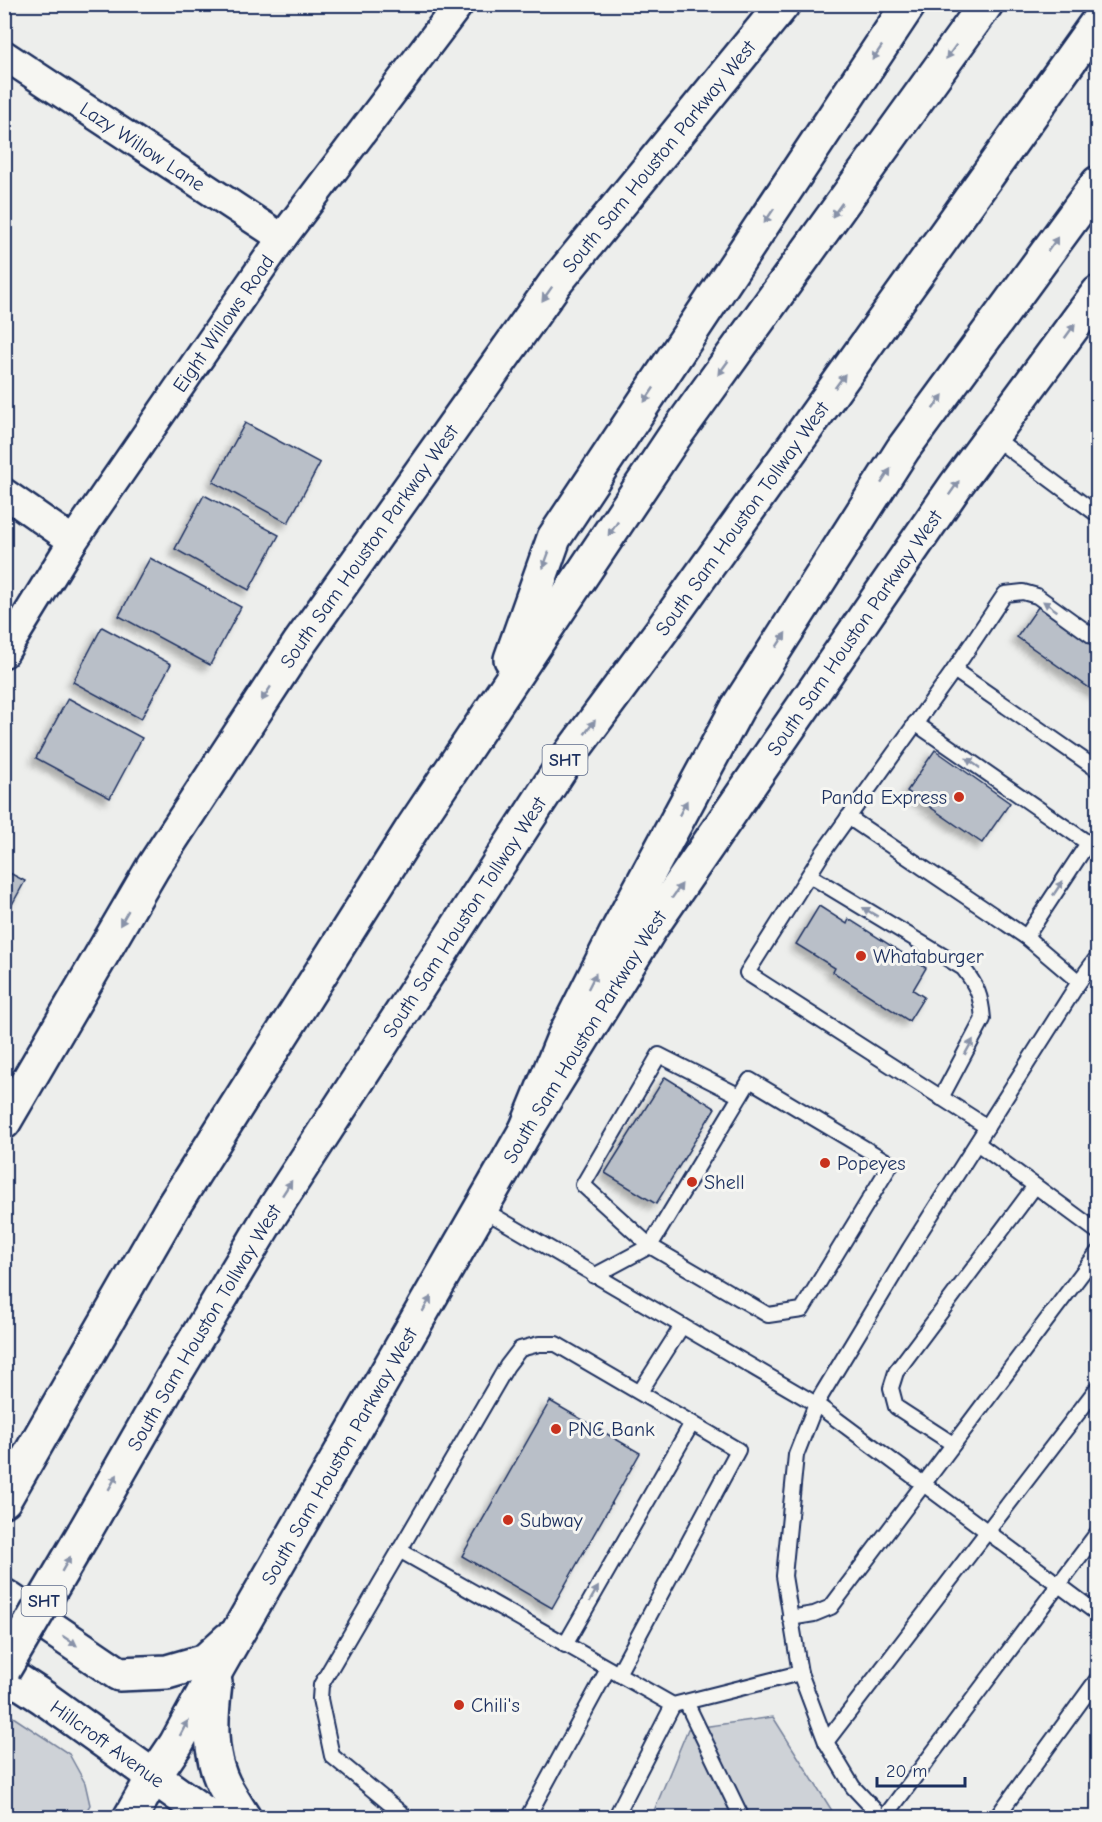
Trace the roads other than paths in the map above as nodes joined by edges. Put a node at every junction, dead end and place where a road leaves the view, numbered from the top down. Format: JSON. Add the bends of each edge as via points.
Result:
{"nodes":[{"id":1,"x":459,"y":4,"type":"edge"},
{"id":2,"x":783,"y":4,"type":"edge"},
{"id":3,"x":909,"y":4,"type":"edge"},
{"id":4,"x":986,"y":4,"type":"edge"},
{"id":5,"x":1098,"y":21,"type":"edge"},
{"id":6,"x":4,"y":55,"type":"edge"},
{"id":7,"x":1098,"y":183,"type":"edge"},
{"id":8,"x":282,"y":238,"type":"junction"},
{"id":9,"x":1098,"y":293,"type":"edge"},
{"id":10,"x":992,"y":436,"type":"junction"},
{"id":11,"x":4,"y":493,"type":"edge"},
{"id":12,"x":1098,"y":515,"type":"edge"},
{"id":13,"x":73,"y":541,"type":"junction"},
{"id":14,"x":1098,"y":640,"type":"edge"},
{"id":15,"x":4,"y":653,"type":"edge"},
{"id":16,"x":954,"y":670,"type":"junction"},
{"id":17,"x":494,"y":706,"type":"junction"},
{"id":18,"x":915,"y":723,"type":"junction"},
{"id":19,"x":1098,"y":770,"type":"edge"},
{"id":20,"x":848,"y":817,"type":"junction"},
{"id":21,"x":809,"y":875,"type":"junction"},
{"id":22,"x":1026,"y":937,"type":"junction"},
{"id":23,"x":1098,"y":957,"type":"edge"},
{"id":24,"x":1079,"y":982,"type":"junction"},
{"id":25,"x":740,"y":1096,"type":"junction"},
{"id":26,"x":941,"y":1098,"type":"junction"},
{"id":27,"x":4,"y":1122,"type":"edge"},
{"id":28,"x":987,"y":1127,"type":"junction"},
{"id":29,"x":526,"y":1130,"type":"junction"},
{"id":30,"x":977,"y":1143,"type":"junction"},
{"id":31,"x":1035,"y":1186,"type":"junction"},
{"id":32,"x":482,"y":1209,"type":"junction"},
{"id":33,"x":1098,"y":1232,"type":"edge"},
{"id":34,"x":650,"y":1246,"type":"junction"},
{"id":35,"x":1098,"y":1252,"type":"edge"},
{"id":36,"x":594,"y":1276,"type":"junction"},
{"id":37,"x":681,"y":1326,"type":"junction"},
{"id":38,"x":1098,"y":1387,"type":"edge"},
{"id":39,"x":640,"y":1392,"type":"junction"},
{"id":40,"x":816,"y":1404,"type":"junction"},
{"id":41,"x":692,"y":1423,"type":"junction"},
{"id":42,"x":953,"y":1444,"type":"junction"},
{"id":43,"x":924,"y":1483,"type":"junction"},
{"id":44,"x":7,"y":1495,"type":"edge"},
{"id":45,"x":987,"y":1531,"type":"junction"},
{"id":46,"x":1098,"y":1532,"type":"edge"},
{"id":47,"x":399,"y":1550,"type":"junction"},
{"id":48,"x":1058,"y":1584,"type":"junction"},
{"id":49,"x":4,"y":1596,"type":"edge"},
{"id":50,"x":1098,"y":1614,"type":"edge"},
{"id":51,"x":790,"y":1618,"type":"junction"},
{"id":52,"x":241,"y":1627,"type":"junction"},
{"id":53,"x":565,"y":1645,"type":"junction"},
{"id":54,"x":218,"y":1667,"type":"junction"},
{"id":55,"x":4,"y":1671,"type":"edge"},
{"id":56,"x":613,"y":1671,"type":"junction"},
{"id":57,"x":800,"y":1673,"type":"junction"},
{"id":58,"x":1098,"y":1678,"type":"edge"},
{"id":59,"x":680,"y":1704,"type":"junction"},
{"id":60,"x":826,"y":1742,"type":"junction"},
{"id":61,"x":153,"y":1778,"type":"junction"},
{"id":62,"x":130,"y":1818,"type":"edge"},
{"id":63,"x":211,"y":1818,"type":"edge"},
{"id":64,"x":244,"y":1818,"type":"edge"},
{"id":65,"x":407,"y":1818,"type":"edge"},
{"id":66,"x":527,"y":1818,"type":"edge"},
{"id":67,"x":615,"y":1818,"type":"edge"},
{"id":68,"x":742,"y":1818,"type":"edge"},
{"id":69,"x":883,"y":1818,"type":"edge"},
{"id":70,"x":996,"y":1818,"type":"edge"}],
"edges":[{"from":1,"to":8,"type":"street","name":"Eight Willows Road"},
{"from":2,"to":27,"type":"main road","name":"South Sam Houston Parkway West","one_way":true,"via":[[556,282],[299,644],[153,867]]},
{"from":3,"to":17,"type":"main road","one_way":true,"via":[[554,538]]},
{"from":4,"to":17,"type":"main road","one_way":true,"via":[[674,437]]},
{"from":55,"to":5,"type":"main road","name":"South Sam Houston Tollway West","number":"SHT","one_way":true,"bridge":true,"via":[[269,1216],[568,757]]},
{"from":6,"to":8,"type":"street","name":"Lazy Willow Lane"},
{"from":29,"to":7,"type":"main road","one_way":true,"via":[[564,1037],[738,707],[903,449]]},
{"from":8,"to":13,"type":"street","name":"Eight Willows Road"},
{"from":10,"to":9,"type":"main road","name":"South Sam Houston Parkway West","one_way":true},
{"from":10,"to":12,"type":"lane"},
{"from":29,"to":10,"type":"main road","name":"South Sam Houston Parkway West","one_way":true,"via":[[650,929]]},
{"from":11,"to":13,"type":"street"},
{"from":13,"to":15,"type":"street","name":"Eight Willows Road"},
{"from":14,"to":16,"type":"lane","one_way":true,"via":[[1036,596],[1023,592],[1005,594]]},
{"from":16,"to":18,"type":"lane"},
{"from":16,"to":19,"type":"lane"},
{"from":17,"to":44,"type":"main road","via":[[172,1208]]},
{"from":18,"to":20,"type":"lane"},
{"from":22,"to":18,"type":"lane","one_way":true,"via":[[1088,843]]},
{"from":20,"to":21,"type":"lane"},
{"from":20,"to":22,"type":"lane"},
{"from":26,"to":21,"type":"lane","one_way":true,"via":[[983,1019],[976,985],[963,968]]},
{"from":21,"to":26,"type":"lane","via":[[747,974]]},
{"from":22,"to":24,"type":"lane"},
{"from":23,"to":24,"type":"lane"},
{"from":24,"to":28,"type":"lane"},
{"from":25,"to":34,"type":"lane"},
{"from":25,"to":34,"type":"lane","via":[[659,1055],[583,1185]]},
{"from":25,"to":34,"type":"lane","via":[[750,1080],[891,1164],[802,1310],[768,1315]]},
{"from":26,"to":28,"type":"lane"},
{"from":28,"to":30,"type":"lane"},
{"from":29,"to":32,"type":"main road","name":"South Sam Houston Parkway West"},
{"from":30,"to":31,"type":"lane"},
{"from":30,"to":40,"type":"lane"},
{"from":31,"to":33,"type":"lane"},
{"from":31,"to":42,"type":"lane","via":[[896,1372],[891,1388],[896,1407]]},
{"from":32,"to":36,"type":"lane"},
{"from":52,"to":32,"type":"main road","name":"South Sam Houston Parkway West","one_way":true},
{"from":34,"to":36,"type":"lane"},
{"from":35,"to":42,"type":"lane"},
{"from":36,"to":37,"type":"lane"},
{"from":37,"to":39,"type":"lane"},
{"from":37,"to":40,"type":"lane"},
{"from":38,"to":45,"type":"lane"},
{"from":39,"to":41,"type":"lane"},
{"from":39,"to":47,"type":"lane","via":[[556,1344],[520,1349]]},
{"from":40,"to":43,"type":"lane"},
{"from":40,"to":51,"type":"lane","via":[[796,1455],[784,1576]]},
{"from":53,"to":41,"type":"lane","one_way":true},
{"from":41,"to":56,"type":"lane","via":[[738,1450]]},
{"from":42,"to":43,"type":"lane"},
{"from":43,"to":45,"type":"lane"},
{"from":43,"to":51,"type":"lane","via":[[831,1607]]},
{"from":45,"to":48,"type":"lane"},
{"from":45,"to":60,"type":"lane"},
{"from":46,"to":48,"type":"lane"},
{"from":47,"to":53,"type":"lane"},
{"from":47,"to":65,"type":"lane","via":[[321,1685],[320,1699],[332,1756]]},
{"from":48,"to":50,"type":"lane"},
{"from":48,"to":69,"type":"lane"},
{"from":49,"to":52,"type":"main road","one_way":true,"via":[[119,1674],[166,1672],[205,1661]]},
{"from":51,"to":57,"type":"lane"},
{"from":52,"to":54,"type":"main road","name":"South Sam Houston Parkway West"},
{"from":53,"to":56,"type":"lane"},
{"from":61,"to":54,"type":"main road","name":"South Sam Houston Parkway West","one_way":true},
{"from":54,"to":64,"type":"main road","via":[[212,1746],[224,1784]]},
{"from":55,"to":61,"type":"main road","name":"Hillcroft Avenue"},
{"from":56,"to":59,"type":"lane"},
{"from":56,"to":66,"type":"lane"},
{"from":57,"to":59,"type":"lane"},
{"from":57,"to":60,"type":"lane"},
{"from":58,"to":70,"type":"lane"},
{"from":59,"to":67,"type":"lane"},
{"from":59,"to":68,"type":"lane"},
{"from":60,"to":69,"type":"lane","via":[[853,1787]]},
{"from":61,"to":62,"type":"main road","name":"South Sam Houston Parkway West"},
{"from":61,"to":63,"type":"main road","name":"Hillcroft Avenue"}]}
